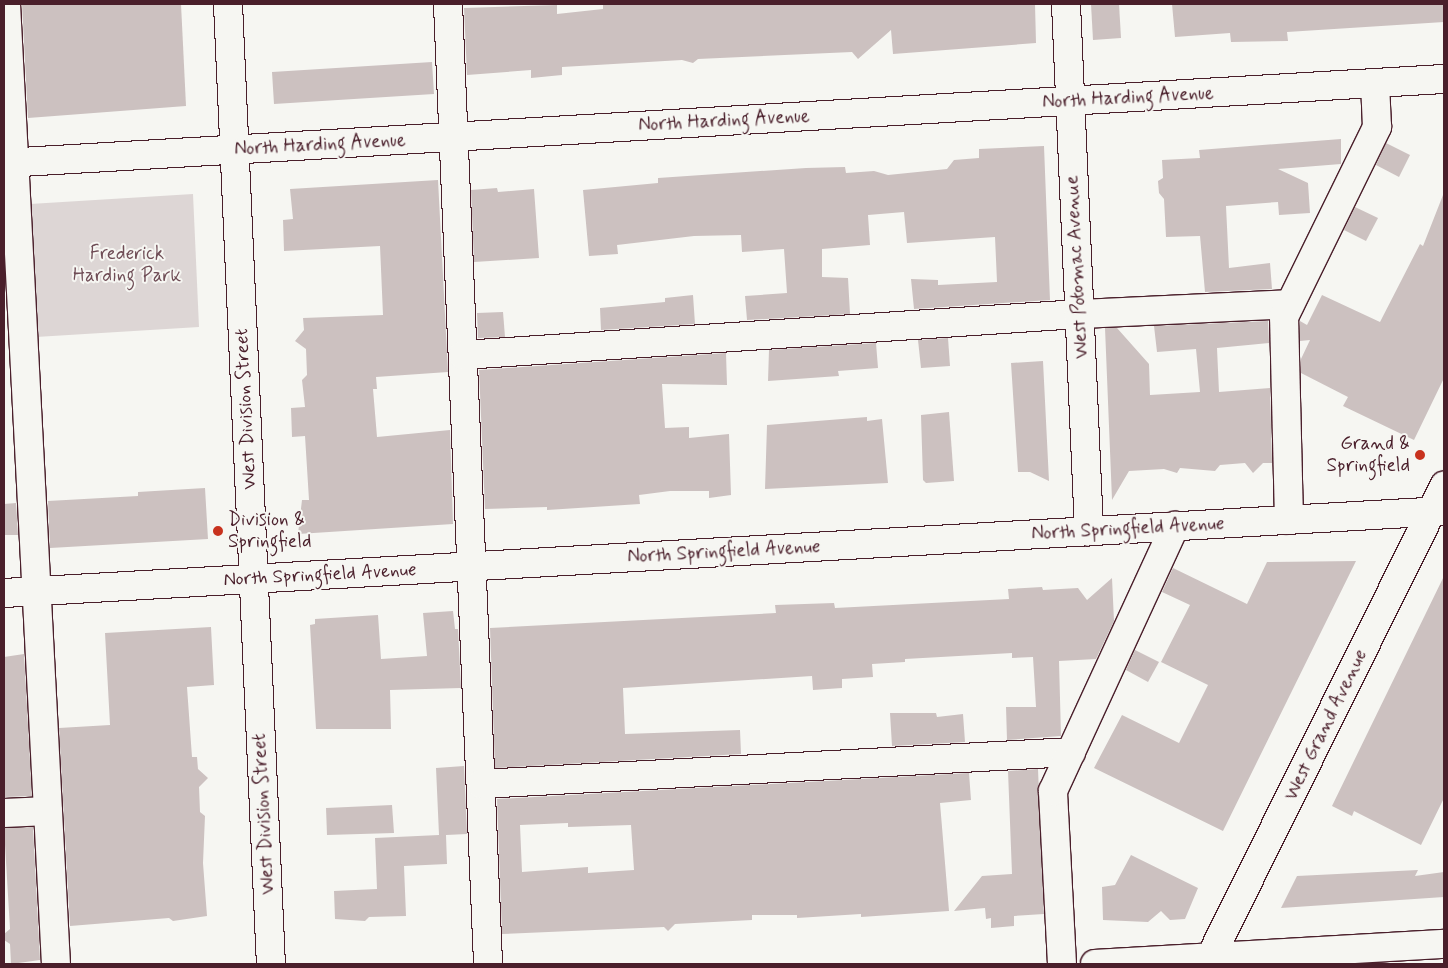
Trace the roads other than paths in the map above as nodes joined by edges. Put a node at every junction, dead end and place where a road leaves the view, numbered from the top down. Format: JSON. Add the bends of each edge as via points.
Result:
{"nodes":[{"id":1,"x":6,"y":4,"type":"edge"},
{"id":2,"x":228,"y":4,"type":"edge"},
{"id":3,"x":448,"y":4,"type":"edge"},
{"id":4,"x":1066,"y":4,"type":"edge"},
{"id":5,"x":1444,"y":79,"type":"edge"},
{"id":6,"x":1375,"y":83,"type":"junction"},
{"id":7,"x":1070,"y":101,"type":"junction"},
{"id":8,"x":454,"y":137,"type":"junction"},
{"id":9,"x":234,"y":150,"type":"junction"},
{"id":10,"x":9,"y":162,"type":"edge"},
{"id":11,"x":1290,"y":304,"type":"junction"},
{"id":12,"x":1079,"y":314,"type":"junction"},
{"id":13,"x":463,"y":355,"type":"junction"},
{"id":14,"x":15,"y":381,"type":"edge"},
{"id":15,"x":1444,"y":486,"type":"edge"},
{"id":16,"x":1438,"y":511,"type":"edge"},
{"id":17,"x":1290,"y":520,"type":"junction"},
{"id":18,"x":1174,"y":526,"type":"junction"},
{"id":19,"x":1089,"y":531,"type":"junction"},
{"id":20,"x":472,"y":566,"type":"junction"},
{"id":21,"x":254,"y":579,"type":"junction"},
{"id":22,"x":36,"y":592,"type":"junction"},
{"id":23,"x":4,"y":594,"type":"edge"},
{"id":24,"x":1072,"y":752,"type":"junction"},
{"id":25,"x":481,"y":784,"type":"junction"},
{"id":26,"x":48,"y":811,"type":"junction"},
{"id":27,"x":4,"y":813,"type":"edge"},
{"id":28,"x":1444,"y":944,"type":"edge"},
{"id":29,"x":1335,"y":957,"type":"edge"},
{"id":30,"x":1209,"y":961,"type":"edge"},
{"id":31,"x":56,"y":964,"type":"edge"},
{"id":32,"x":271,"y":964,"type":"edge"},
{"id":33,"x":488,"y":964,"type":"edge"},
{"id":34,"x":1062,"y":964,"type":"edge"},
{"id":35,"x":1095,"y":964,"type":"edge"}],
"edges":[{"from":1,"to":10,"type":"street"},
{"from":2,"to":9,"type":"street","name":"West Division Street"},
{"from":3,"to":8,"type":"street"},
{"from":4,"to":7,"type":"street","name":"West Potomac Avenue"},
{"from":5,"to":6,"type":"street","name":"North Harding Avenue"},
{"from":6,"to":7,"type":"street","name":"North Harding Avenue"},
{"from":6,"to":11,"type":"street","via":[[1377,127]]},
{"from":7,"to":8,"type":"street","name":"North Harding Avenue"},
{"from":7,"to":12,"type":"street","name":"West Potomac Avenue"},
{"from":8,"to":9,"type":"street","name":"North Harding Avenue"},
{"from":8,"to":13,"type":"street"},
{"from":9,"to":10,"type":"street","name":"North Harding Avenue"},
{"from":9,"to":21,"type":"street","name":"West Division Street"},
{"from":10,"to":14,"type":"street"},
{"from":11,"to":12,"type":"street"},
{"from":11,"to":17,"type":"street","via":[[1284,317]]},
{"from":12,"to":13,"type":"street"},
{"from":12,"to":19,"type":"street","name":"West Potomac Avenue"},
{"from":13,"to":20,"type":"street"},
{"from":14,"to":22,"type":"street"},
{"from":15,"to":16,"type":"street","name":"West Grand Avenue"},
{"from":16,"to":17,"type":"street","name":"North Springfield Avenue"},
{"from":16,"to":30,"type":"street","name":"West Grand Avenue"},
{"from":17,"to":18,"type":"street","name":"North Springfield Avenue"},
{"from":18,"to":19,"type":"street","name":"North Springfield Avenue"},
{"from":18,"to":24,"type":"street"},
{"from":19,"to":20,"type":"street","name":"North Springfield Avenue"},
{"from":20,"to":21,"type":"street","name":"North Springfield Avenue"},
{"from":20,"to":25,"type":"street"},
{"from":21,"to":22,"type":"street","name":"North Springfield Avenue"},
{"from":21,"to":32,"type":"street","name":"West Division Street"},
{"from":22,"to":23,"type":"street","name":"North Springfield Avenue"},
{"from":22,"to":26,"type":"street"},
{"from":24,"to":25,"type":"street"},
{"from":24,"to":34,"type":"street","via":[[1053,791]]},
{"from":25,"to":33,"type":"street"},
{"from":26,"to":27,"type":"street"},
{"from":26,"to":31,"type":"street"},
{"from":28,"to":29,"type":"street"},
{"from":29,"to":30,"type":"street"},
{"from":30,"to":35,"type":"street"}]}
